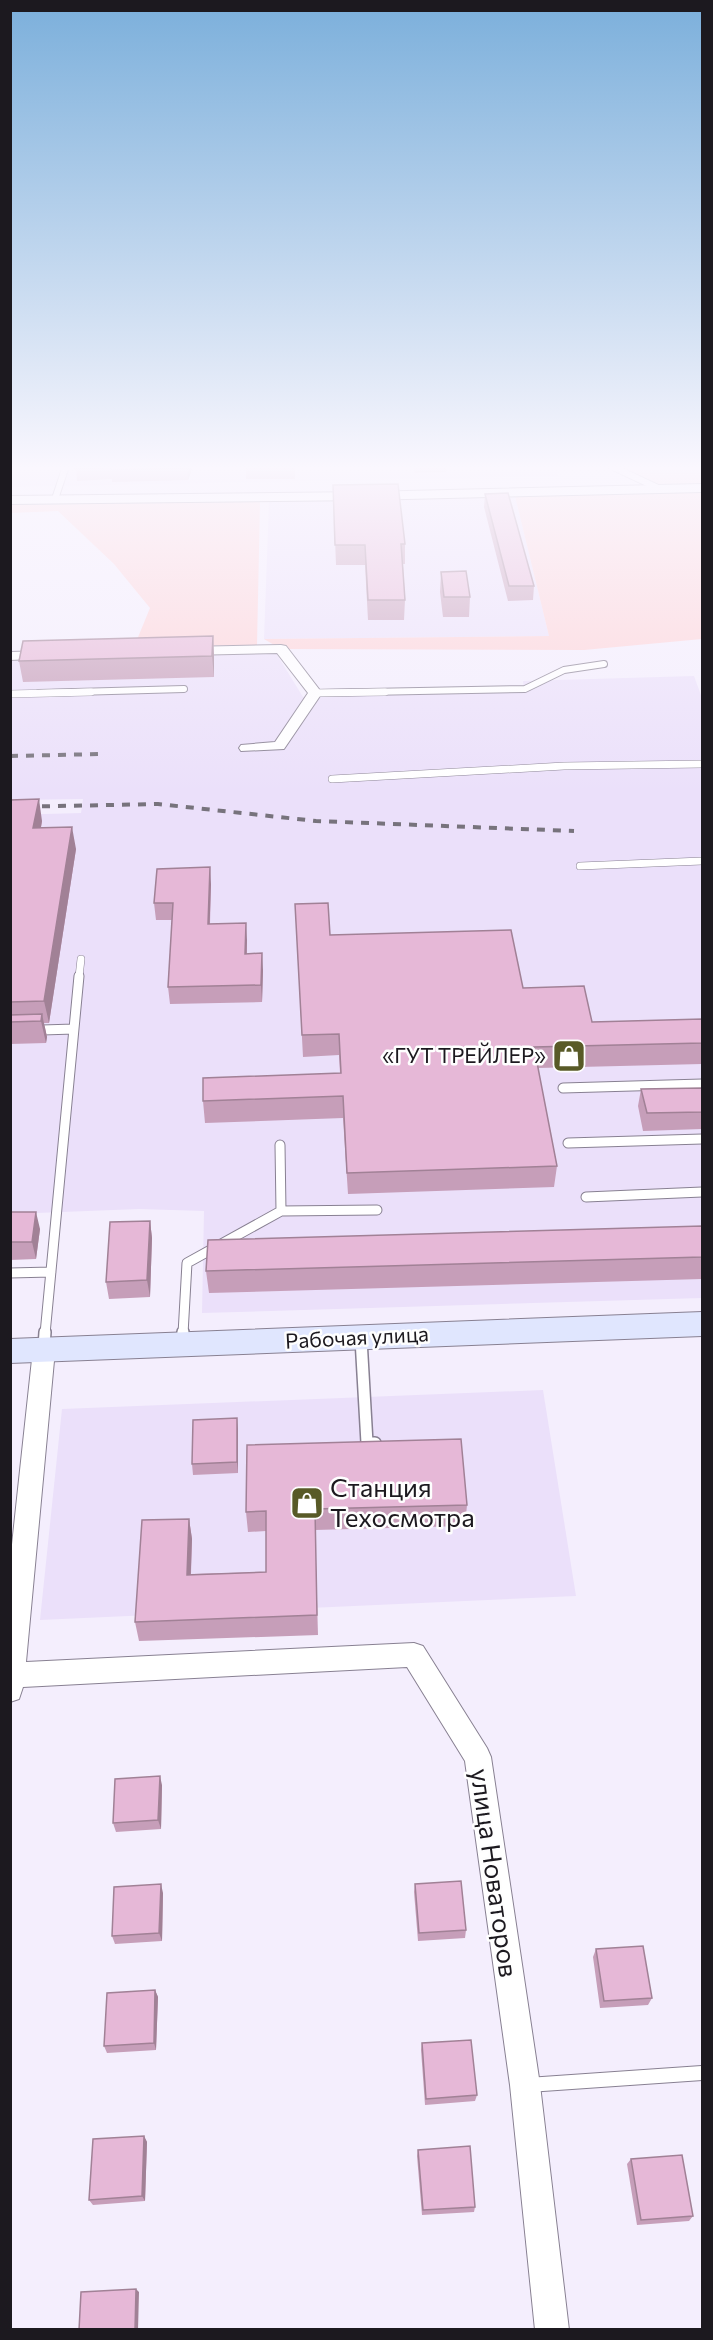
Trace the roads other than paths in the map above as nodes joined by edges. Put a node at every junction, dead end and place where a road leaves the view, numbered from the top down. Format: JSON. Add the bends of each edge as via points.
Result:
{"nodes":[{"id":1,"x":175,"y":651,"type":"edge"},
{"id":2,"x":58,"y":654,"type":"edge"},
{"id":3,"x":11,"y":656,"type":"edge"},
{"id":4,"x":604,"y":664,"type":"dead end"},
{"id":5,"x":184,"y":689,"type":"dead end"},
{"id":6,"x":315,"y":693,"type":"junction"},
{"id":7,"x":10,"y":694,"type":"edge"},
{"id":8,"x":246,"y":748,"type":"dead end"},
{"id":9,"x":702,"y":764,"type":"edge"},
{"id":10,"x":332,"y":779,"type":"dead end"},
{"id":11,"x":702,"y":861,"type":"edge"},
{"id":12,"x":580,"y":866,"type":"dead end"},
{"id":13,"x":81,"y":959,"type":"dead end"},
{"id":14,"x":74,"y":1029,"type":"junction"},
{"id":15,"x":10,"y":1031,"type":"edge"},
{"id":16,"x":702,"y":1084,"type":"edge"},
{"id":17,"x":563,"y":1088,"type":"dead end"},
{"id":18,"x":702,"y":1139,"type":"edge"},
{"id":19,"x":568,"y":1143,"type":"dead end"},
{"id":20,"x":280,"y":1145,"type":"dead end"},
{"id":21,"x":702,"y":1192,"type":"edge"},
{"id":22,"x":586,"y":1197,"type":"dead end"},
{"id":23,"x":377,"y":1210,"type":"dead end"},
{"id":24,"x":281,"y":1211,"type":"junction"},
{"id":25,"x":51,"y":1272,"type":"junction"},
{"id":26,"x":10,"y":1274,"type":"edge"},
{"id":27,"x":702,"y":1324,"type":"edge"},
{"id":28,"x":362,"y":1338,"type":"junction"},
{"id":29,"x":182,"y":1346,"type":"junction"},
{"id":30,"x":44,"y":1350,"type":"junction"},
{"id":31,"x":10,"y":1351,"type":"edge"},
{"id":32,"x":390,"y":1442,"type":"edge"},
{"id":33,"x":11,"y":1683,"type":"edge"},
{"id":34,"x":702,"y":2073,"type":"edge"},
{"id":35,"x":525,"y":2085,"type":"junction"},
{"id":36,"x":552,"y":2330,"type":"edge"}],
"edges":[{"from":1,"to":6,"type":"street","via":[[280,649]]},
{"from":2,"to":3,"type":"street"},
{"from":4,"to":6,"type":"lane","via":[[564,670],[525,689]]},
{"from":5,"to":7,"type":"lane"},
{"from":6,"to":8,"type":"street","via":[[279,746]]},
{"from":9,"to":10,"type":"lane","via":[[564,766]]},
{"from":11,"to":12,"type":"lane"},
{"from":13,"to":14,"type":"lane"},
{"from":14,"to":15,"type":"lane"},
{"from":14,"to":25,"type":"lane"},
{"from":16,"to":17,"type":"lane"},
{"from":18,"to":19,"type":"lane"},
{"from":20,"to":24,"type":"lane"},
{"from":21,"to":22,"type":"lane"},
{"from":23,"to":24,"type":"lane"},
{"from":24,"to":29,"type":"lane","via":[[187,1263]]},
{"from":25,"to":26,"type":"lane"},
{"from":25,"to":30,"type":"lane"},
{"from":27,"to":28,"type":"main road","name":"Рабочая улица"},
{"from":28,"to":29,"type":"main road","name":"Рабочая улица"},
{"from":28,"to":32,"type":"lane","via":[[367,1443]]},
{"from":29,"to":30,"type":"main road","name":"Рабочая улица"},
{"from":30,"to":31,"type":"main road","name":"Рабочая улица"},
{"from":30,"to":33,"type":"street"},
{"from":33,"to":35,"type":"street","name":"улица Новаторов","via":[[414,1655],[478,1757]]},
{"from":34,"to":35,"type":"lane"},
{"from":35,"to":36,"type":"street","name":"улица Новаторов"}]}
